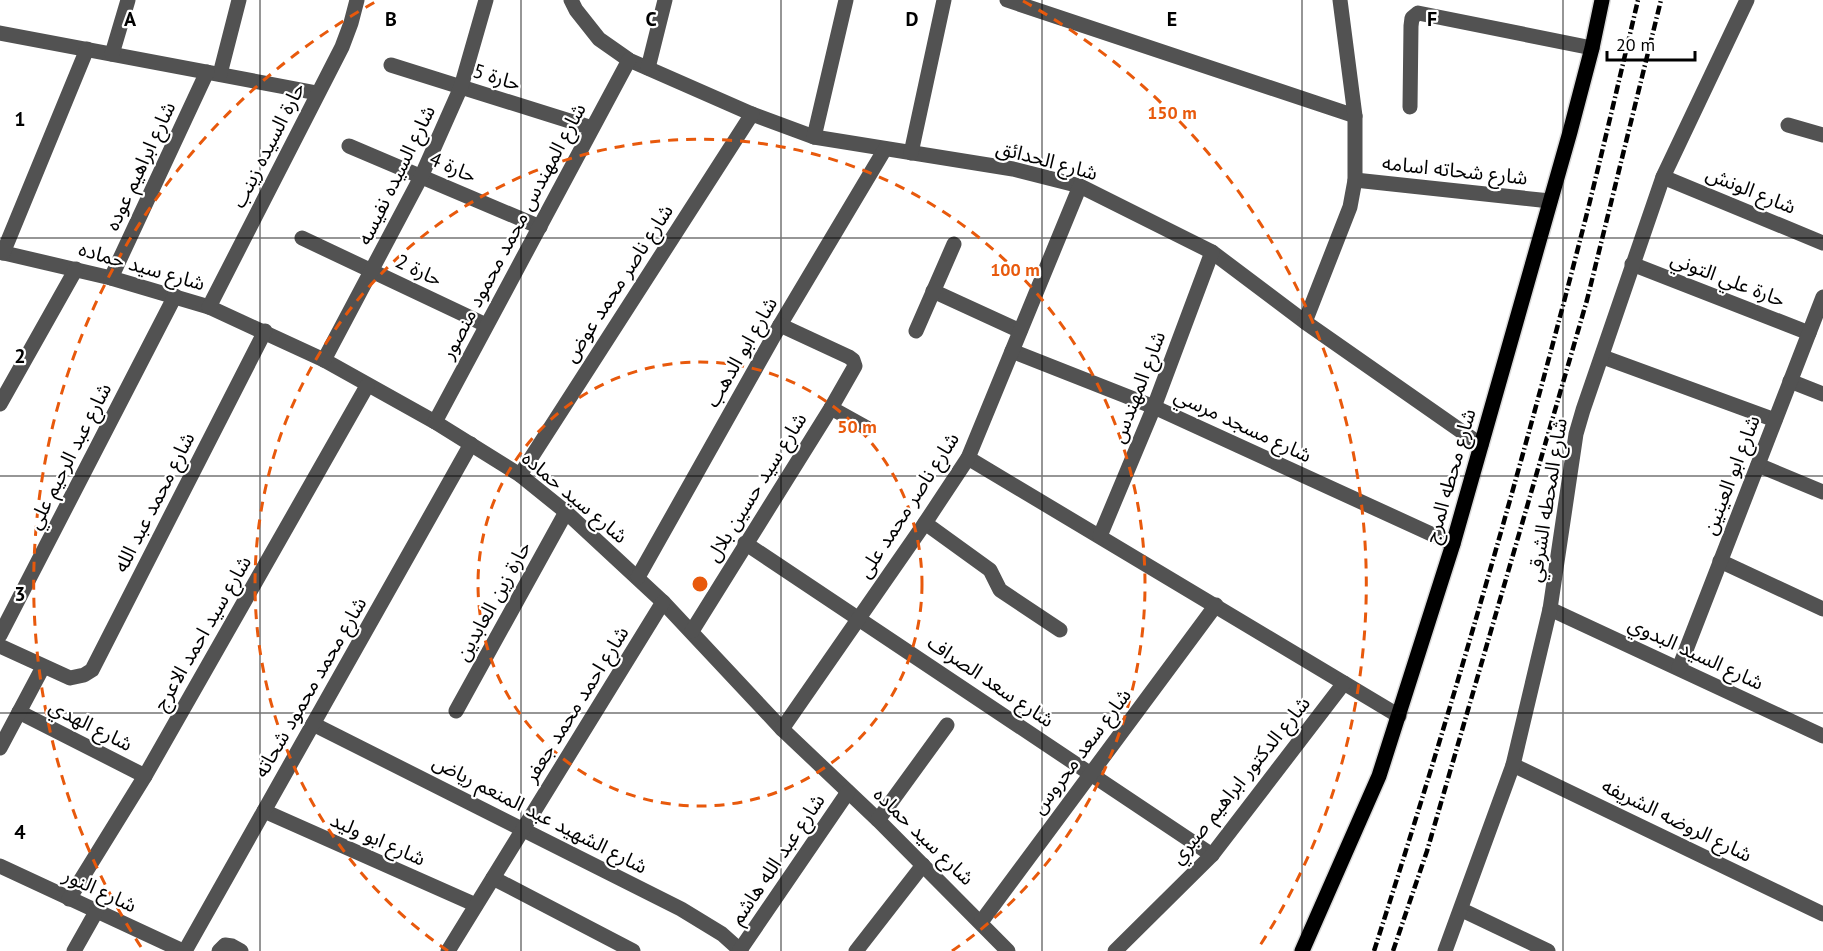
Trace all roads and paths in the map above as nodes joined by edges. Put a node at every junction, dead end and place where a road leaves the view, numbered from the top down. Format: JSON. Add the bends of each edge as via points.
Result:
{"nodes":[{"id":1,"x":128,"y":0,"type":"edge"},
{"id":2,"x":239,"y":0,"type":"edge"},
{"id":3,"x":357,"y":0,"type":"edge"},
{"id":4,"x":486,"y":0,"type":"edge"},
{"id":5,"x":571,"y":0,"type":"edge"},
{"id":6,"x":665,"y":0,"type":"edge"},
{"id":7,"x":846,"y":0,"type":"edge"},
{"id":8,"x":944,"y":0,"type":"edge"},
{"id":9,"x":1007,"y":0,"type":"edge"},
{"id":10,"x":1340,"y":0,"type":"edge"},
{"id":11,"x":1602,"y":0,"type":"edge"},
{"id":12,"x":1747,"y":0,"type":"edge"},
{"id":13,"x":0,"y":33,"type":"edge"},
{"id":14,"x":1592,"y":48,"type":"junction"},
{"id":15,"x":87,"y":49,"type":"junction"},
{"id":16,"x":112,"y":54,"type":"junction"},
{"id":17,"x":629,"y":60,"type":"junction"},
{"id":18,"x":390,"y":65,"type":"dead end"},
{"id":19,"x":648,"y":68,"type":"junction"},
{"id":20,"x":213,"y":73,"type":"junction"},
{"id":21,"x":461,"y":87,"type":"junction"},
{"id":22,"x":317,"y":93,"type":"junction"},
{"id":23,"x":1410,"y":107,"type":"dead end"},
{"id":24,"x":752,"y":114,"type":"junction"},
{"id":25,"x":1354,"y":116,"type":"junction"},
{"id":26,"x":1788,"y":125,"type":"dead end"},
{"id":27,"x":592,"y":128,"type":"junction"},
{"id":28,"x":1823,"y":135,"type":"edge"},
{"id":29,"x":814,"y":137,"type":"junction"},
{"id":30,"x":349,"y":146,"type":"dead end"},
{"id":31,"x":885,"y":150,"type":"junction"},
{"id":32,"x":911,"y":153,"type":"junction"},
{"id":33,"x":421,"y":177,"type":"junction"},
{"id":34,"x":1663,"y":177,"type":"junction"},
{"id":35,"x":1355,"y":180,"type":"junction"},
{"id":36,"x":1080,"y":186,"type":"junction"},
{"id":37,"x":1550,"y":201,"type":"junction"},
{"id":38,"x":540,"y":227,"type":"junction"},
{"id":39,"x":302,"y":238,"type":"dead end"},
{"id":40,"x":1823,"y":243,"type":"edge"},
{"id":41,"x":954,"y":244,"type":"dead end"},
{"id":42,"x":1212,"y":252,"type":"junction"},
{"id":43,"x":2,"y":253,"type":"edge"},
{"id":44,"x":1632,"y":264,"type":"junction"},
{"id":45,"x":76,"y":269,"type":"junction"},
{"id":46,"x":372,"y":271,"type":"junction"},
{"id":47,"x":111,"y":278,"type":"junction"},
{"id":48,"x":933,"y":291,"type":"junction"},
{"id":49,"x":176,"y":296,"type":"junction"},
{"id":50,"x":1823,"y":297,"type":"edge"},
{"id":51,"x":209,"y":307,"type":"junction"},
{"id":52,"x":1305,"y":322,"type":"junction"},
{"id":53,"x":486,"y":325,"type":"junction"},
{"id":54,"x":780,"y":325,"type":"junction"},
{"id":55,"x":265,"y":331,"type":"junction"},
{"id":56,"x":916,"y":331,"type":"dead end"},
{"id":57,"x":1020,"y":331,"type":"junction"},
{"id":58,"x":1809,"y":333,"type":"junction"},
{"id":59,"x":1012,"y":351,"type":"junction"},
{"id":60,"x":1603,"y":357,"type":"junction"},
{"id":61,"x":324,"y":360,"type":"junction"},
{"id":62,"x":1790,"y":381,"type":"junction"},
{"id":63,"x":366,"y":386,"type":"junction"},
{"id":64,"x":1823,"y":394,"type":"edge"},
{"id":65,"x":0,"y":404,"type":"edge"},
{"id":66,"x":1154,"y":407,"type":"junction"},
{"id":67,"x":831,"y":408,"type":"junction"},
{"id":68,"x":1775,"y":420,"type":"junction"},
{"id":69,"x":435,"y":422,"type":"junction"},
{"id":70,"x":867,"y":428,"type":"dead end"},
{"id":71,"x":471,"y":444,"type":"junction"},
{"id":72,"x":1480,"y":445,"type":"junction"},
{"id":73,"x":968,"y":458,"type":"junction"},
{"id":74,"x":1758,"y":465,"type":"junction"},
{"id":75,"x":520,"y":475,"type":"junction"},
{"id":76,"x":1823,"y":492,"type":"edge"},
{"id":77,"x":566,"y":512,"type":"junction"},
{"id":78,"x":925,"y":523,"type":"junction"},
{"id":79,"x":1100,"y":536,"type":"junction"},
{"id":80,"x":745,"y":543,"type":"junction"},
{"id":81,"x":1453,"y":544,"type":"junction"},
{"id":82,"x":1720,"y":561,"type":"junction"},
{"id":83,"x":638,"y":577,"type":"junction"},
{"id":84,"x":663,"y":602,"type":"junction"},
{"id":85,"x":1216,"y":605,"type":"junction"},
{"id":86,"x":1550,"y":609,"type":"junction"},
{"id":87,"x":1823,"y":609,"type":"edge"},
{"id":88,"x":859,"y":617,"type":"junction"},
{"id":89,"x":1060,"y":630,"type":"dead end"},
{"id":90,"x":692,"y":631,"type":"junction"},
{"id":91,"x":0,"y":635,"type":"edge"},
{"id":92,"x":0,"y":646,"type":"edge"},
{"id":93,"x":43,"y":667,"type":"junction"},
{"id":94,"x":1679,"y":668,"type":"junction"},
{"id":95,"x":1344,"y":683,"type":"junction"},
{"id":96,"x":456,"y":711,"type":"dead end"},
{"id":97,"x":19,"y":712,"type":"junction"},
{"id":98,"x":1399,"y":716,"type":"junction"},
{"id":99,"x":313,"y":724,"type":"junction"},
{"id":100,"x":947,"y":725,"type":"dead end"},
{"id":101,"x":782,"y":729,"type":"junction"},
{"id":102,"x":1823,"y":736,"type":"edge"},
{"id":103,"x":0,"y":748,"type":"edge"},
{"id":104,"x":1513,"y":765,"type":"junction"},
{"id":105,"x":1091,"y":773,"type":"junction"},
{"id":106,"x":145,"y":776,"type":"junction"},
{"id":107,"x":848,"y":792,"type":"junction"},
{"id":108,"x":264,"y":811,"type":"junction"},
{"id":109,"x":878,"y":820,"type":"junction"},
{"id":110,"x":523,"y":829,"type":"junction"},
{"id":111,"x":1212,"y":855,"type":"junction"},
{"id":112,"x":923,"y":865,"type":"junction"},
{"id":113,"x":0,"y":866,"type":"edge"},
{"id":114,"x":493,"y":878,"type":"junction"},
{"id":115,"x":69,"y":899,"type":"junction"},
{"id":116,"x":476,"y":905,"type":"junction"},
{"id":117,"x":1462,"y":910,"type":"junction"},
{"id":118,"x":96,"y":912,"type":"junction"},
{"id":119,"x":1823,"y":914,"type":"edge"},
{"id":120,"x":981,"y":921,"type":"junction"},
{"id":121,"x":74,"y":951,"type":"edge"},
{"id":122,"x":184,"y":951,"type":"edge"},
{"id":123,"x":219,"y":951,"type":"edge"},
{"id":124,"x":241,"y":951,"type":"edge"},
{"id":125,"x":448,"y":951,"type":"edge"},
{"id":126,"x":633,"y":951,"type":"edge"},
{"id":127,"x":741,"y":951,"type":"edge"},
{"id":128,"x":856,"y":951,"type":"edge"},
{"id":129,"x":1008,"y":951,"type":"edge"},
{"id":130,"x":1115,"y":951,"type":"edge"},
{"id":131,"x":1302,"y":951,"type":"edge"},
{"id":132,"x":1445,"y":951,"type":"edge"},
{"id":133,"x":1548,"y":951,"type":"edge"}],
"edges":[{"from":1,"to":16,"type":"street"},
{"from":2,"to":20,"type":"street","name":"شارع ابراهيم عوده"},
{"from":3,"to":22,"type":"street","name":"حارة السيده زينب","via":[[342,47]]},
{"from":4,"to":21,"type":"street","name":"شارع السيده نفيسه"},
{"from":5,"to":17,"type":"street","name":"شارع الحدائق","via":[[599,39]]},
{"from":6,"to":19,"type":"street"},
{"from":7,"to":29,"type":"street"},
{"from":8,"to":32,"type":"street"},
{"from":9,"to":25,"type":"street"},
{"from":10,"to":25,"type":"street"},
{"from":11,"to":14,"type":"main road","name":"شارع محطه المرج"},
{"from":12,"to":34,"type":"street","name":"شارع المحطه الشرقي"},
{"from":13,"to":15,"type":"street"},
{"from":14,"to":23,"type":"street","via":[[1418,13],[1411,26]]},
{"from":14,"to":37,"type":"main road","name":"شارع محطه المرج"},
{"from":15,"to":16,"type":"street"},
{"from":15,"to":43,"type":"street"},
{"from":16,"to":20,"type":"street"},
{"from":17,"to":19,"type":"street","name":"شارع الحدائق"},
{"from":17,"to":27,"type":"street","name":"شارع المهندس محمد محمود منصور"},
{"from":18,"to":21,"type":"street","name":"حارة 5"},
{"from":19,"to":24,"type":"street","name":"شارع الحدائق"},
{"from":20,"to":22,"type":"street"},
{"from":20,"to":47,"type":"street","name":"شارع ابراهيم عوده"},
{"from":21,"to":27,"type":"street","name":"حارة 5"},
{"from":21,"to":33,"type":"street","name":"شارع السيده نفيسه"},
{"from":22,"to":51,"type":"street","name":"حارة السيده زينب"},
{"from":24,"to":29,"type":"street","name":"شارع الحدائق"},
{"from":24,"to":75,"type":"street","name":"شارع ناصر محمد عوض"},
{"from":25,"to":35,"type":"street"},
{"from":26,"to":28,"type":"street"},
{"from":27,"to":38,"type":"street","name":"شارع المهندس محمد محمود منصور"},
{"from":29,"to":31,"type":"street","name":"شارع الحدائق"},
{"from":30,"to":33,"type":"street","name":"حارة 4"},
{"from":31,"to":32,"type":"street","name":"شارع الحدائق"},
{"from":31,"to":54,"type":"street","name":"شارع ابو الدهب"},
{"from":32,"to":36,"type":"street","name":"شارع الحدائق","via":[[1013,169]]},
{"from":33,"to":38,"type":"street","name":"حارة 4"},
{"from":33,"to":46,"type":"street","name":"شارع السيده نفيسه"},
{"from":34,"to":40,"type":"street","name":"شارع الونش"},
{"from":34,"to":44,"type":"street","name":"شارع المحطه الشرقي"},
{"from":35,"to":37,"type":"street","name":"شارع شحاته اسامه"},
{"from":35,"to":52,"type":"street","via":[[1350,207]]},
{"from":36,"to":42,"type":"street","name":"شارع الحدائق"},
{"from":36,"to":57,"type":"street","name":"شارع ناصر محمد على"},
{"from":37,"to":72,"type":"main road","name":"شارع محطه المرج"},
{"from":38,"to":53,"type":"street","name":"شارع المهندس محمد محمود منصور"},
{"from":39,"to":46,"type":"street","name":"حارة 2"},
{"from":41,"to":48,"type":"street"},
{"from":42,"to":52,"type":"street","name":"شارع الحدائق"},
{"from":42,"to":66,"type":"street","name":"شارع المهندس"},
{"from":43,"to":45,"type":"street","name":"شارع سيد حماده"},
{"from":44,"to":58,"type":"street","name":"حارة علي التوني"},
{"from":44,"to":60,"type":"street","name":"شارع المحطه الشرقي"},
{"from":45,"to":47,"type":"street","name":"شارع سيد حماده"},
{"from":45,"to":65,"type":"street"},
{"from":46,"to":53,"type":"street","name":"حارة 2"},
{"from":46,"to":61,"type":"street","name":"شارع السيده نفيسه"},
{"from":47,"to":49,"type":"street","name":"شارع سيد حماده"},
{"from":48,"to":56,"type":"street"},
{"from":48,"to":57,"type":"street"},
{"from":49,"to":51,"type":"street","name":"شارع سيد حماده"},
{"from":49,"to":91,"type":"street","name":"شارع عبد الرحيم علي"},
{"from":50,"to":58,"type":"street","name":"شارع ابو العينين"},
{"from":51,"to":55,"type":"street","name":"شارع سيد حماده"},
{"from":52,"to":72,"type":"street","name":"شارع الحدائق"},
{"from":53,"to":69,"type":"street","name":"شارع المهندس محمد محمود منصور"},
{"from":54,"to":67,"type":"street","name":"شارع سيد حسين بلال","via":[[853,360],[855,366]]},
{"from":54,"to":83,"type":"street","name":"شارع ابو الدهب"},
{"from":55,"to":61,"type":"street","name":"شارع سيد حماده"},
{"from":55,"to":93,"type":"street","name":"شارع محمد عبد الله","via":[[92,670],[70,678]]},
{"from":57,"to":59,"type":"street","name":"شارع ناصر محمد على"},
{"from":58,"to":62,"type":"street","name":"شارع ابو العينين"},
{"from":59,"to":66,"type":"street","name":"شارع مسجد مرسي"},
{"from":59,"to":73,"type":"street","name":"شارع ناصر محمد على"},
{"from":60,"to":68,"type":"street"},
{"from":60,"to":86,"type":"street","name":"شارع المحطه الشرقي","via":[[1576,434]]},
{"from":61,"to":63,"type":"street","name":"شارع سيد حماده"},
{"from":62,"to":64,"type":"street"},
{"from":62,"to":68,"type":"street","name":"شارع ابو العينين"},
{"from":63,"to":69,"type":"street","name":"شارع سيد حماده"},
{"from":63,"to":106,"type":"street","name":"شارع سيد احمد الاعرج"},
{"from":66,"to":79,"type":"street","name":"شارع المهندس"},
{"from":66,"to":81,"type":"street","name":"شارع مسجد مرسي"},
{"from":67,"to":70,"type":"street"},
{"from":67,"to":80,"type":"street","name":"شارع سيد حسين بلال"},
{"from":68,"to":74,"type":"street","name":"شارع ابو العينين"},
{"from":69,"to":71,"type":"street","name":"شارع سيد حماده"},
{"from":71,"to":75,"type":"street","name":"شارع سيد حماده"},
{"from":71,"to":99,"type":"street","name":"شارع محمد محمود شحاته"},
{"from":72,"to":81,"type":"main road","name":"شارع محطه المرج"},
{"from":73,"to":78,"type":"street","name":"شارع ناصر محمد على"},
{"from":73,"to":79,"type":"street"},
{"from":74,"to":76,"type":"street"},
{"from":74,"to":82,"type":"street","name":"شارع ابو العينين"},
{"from":75,"to":77,"type":"street","name":"شارع سيد حماده"},
{"from":77,"to":83,"type":"street","name":"شارع سيد حماده"},
{"from":77,"to":96,"type":"street","name":"حارة زين العابدين"},
{"from":78,"to":88,"type":"street","name":"شارع ناصر محمد على"},
{"from":78,"to":89,"type":"street","via":[[990,570],[1000,590]]},
{"from":79,"to":85,"type":"street"},
{"from":80,"to":88,"type":"street","name":"شارع سعد الصراف"},
{"from":80,"to":90,"type":"street","name":"شارع سيد حسين بلال"},
{"from":81,"to":98,"type":"main road","name":"شارع محطه المرج"},
{"from":82,"to":87,"type":"street"},
{"from":82,"to":94,"type":"street","name":"شارع ابو العينين"},
{"from":83,"to":84,"type":"street","name":"شارع سيد حماده"},
{"from":84,"to":90,"type":"street","name":"شارع سيد حماده"},
{"from":84,"to":110,"type":"street","name":"شارع احمد محمد جعفر"},
{"from":85,"to":95,"type":"street"},
{"from":85,"to":105,"type":"street","name":"شارع سعد محروس"},
{"from":86,"to":94,"type":"street","name":"شارع السيد البدوي"},
{"from":86,"to":104,"type":"street","name":"شارع المحطه الشرقي"},
{"from":88,"to":101,"type":"street","name":"شارع ناصر محمد على"},
{"from":88,"to":105,"type":"street","name":"شارع سعد الصراف"},
{"from":90,"to":101,"type":"street","name":"شارع سيد حماده"},
{"from":92,"to":93,"type":"street"},
{"from":93,"to":97,"type":"street"},
{"from":94,"to":102,"type":"street","name":"شارع السيد البدوي"},
{"from":95,"to":98,"type":"street"},
{"from":95,"to":111,"type":"street","name":"شارع الدكتور ابراهيم صبري"},
{"from":97,"to":103,"type":"street"},
{"from":97,"to":106,"type":"street","name":"شارع الهدي"},
{"from":98,"to":131,"type":"main road","name":"شارع محطه المرج","via":[[1379,776]]},
{"from":99,"to":108,"type":"street","name":"شارع محمد محمود شحاته"},
{"from":99,"to":110,"type":"street","name":"شارع الشهيد عبد المنعم رياض"},
{"from":100,"to":109,"type":"street"},
{"from":101,"to":107,"type":"street","name":"شارع سيد حماده"},
{"from":104,"to":117,"type":"street","name":"شارع المحطه الشرقي"},
{"from":104,"to":119,"type":"street","name":"شارع الروضه الشريفه"},
{"from":105,"to":111,"type":"street","name":"شارع سعد الصراف"},
{"from":105,"to":120,"type":"street","name":"شارع سعد محروس"},
{"from":106,"to":115,"type":"street","name":"شارع سيد احمد الاعرج"},
{"from":107,"to":109,"type":"street","name":"شارع سيد حماده"},
{"from":107,"to":127,"type":"street","name":"شارع عبد الله هاشم"},
{"from":108,"to":116,"type":"street","name":"شارع ابو وليد"},
{"from":108,"to":122,"type":"street","name":"شارع محمد محمود شحاته"},
{"from":109,"to":112,"type":"street","name":"شارع سيد حماده"},
{"from":110,"to":114,"type":"street","name":"شارع احمد محمد جعفر"},
{"from":110,"to":127,"type":"street","name":"شارع الشهيد عبد المنعم رياض","via":[[702,920]]},
{"from":111,"to":130,"type":"street","name":"شارع الدكتور ابراهيم صبري"},
{"from":112,"to":120,"type":"street","name":"شارع سيد حماده"},
{"from":112,"to":128,"type":"street"},
{"from":113,"to":115,"type":"street","name":"شارع النور"},
{"from":114,"to":116,"type":"street","name":"شارع احمد محمد جعفر"},
{"from":114,"to":126,"type":"street"},
{"from":115,"to":118,"type":"street","name":"شارع النور"},
{"from":116,"to":125,"type":"street","name":"شارع احمد محمد جعفر"},
{"from":117,"to":132,"type":"street","name":"شارع المحطه الشرقي"},
{"from":117,"to":133,"type":"street"},
{"from":118,"to":121,"type":"street"},
{"from":118,"to":122,"type":"street","name":"شارع النور"},
{"from":120,"to":129,"type":"street","name":"شارع سيد حماده"},
{"from":123,"to":124,"type":"street","via":[[225,945]]}]}
